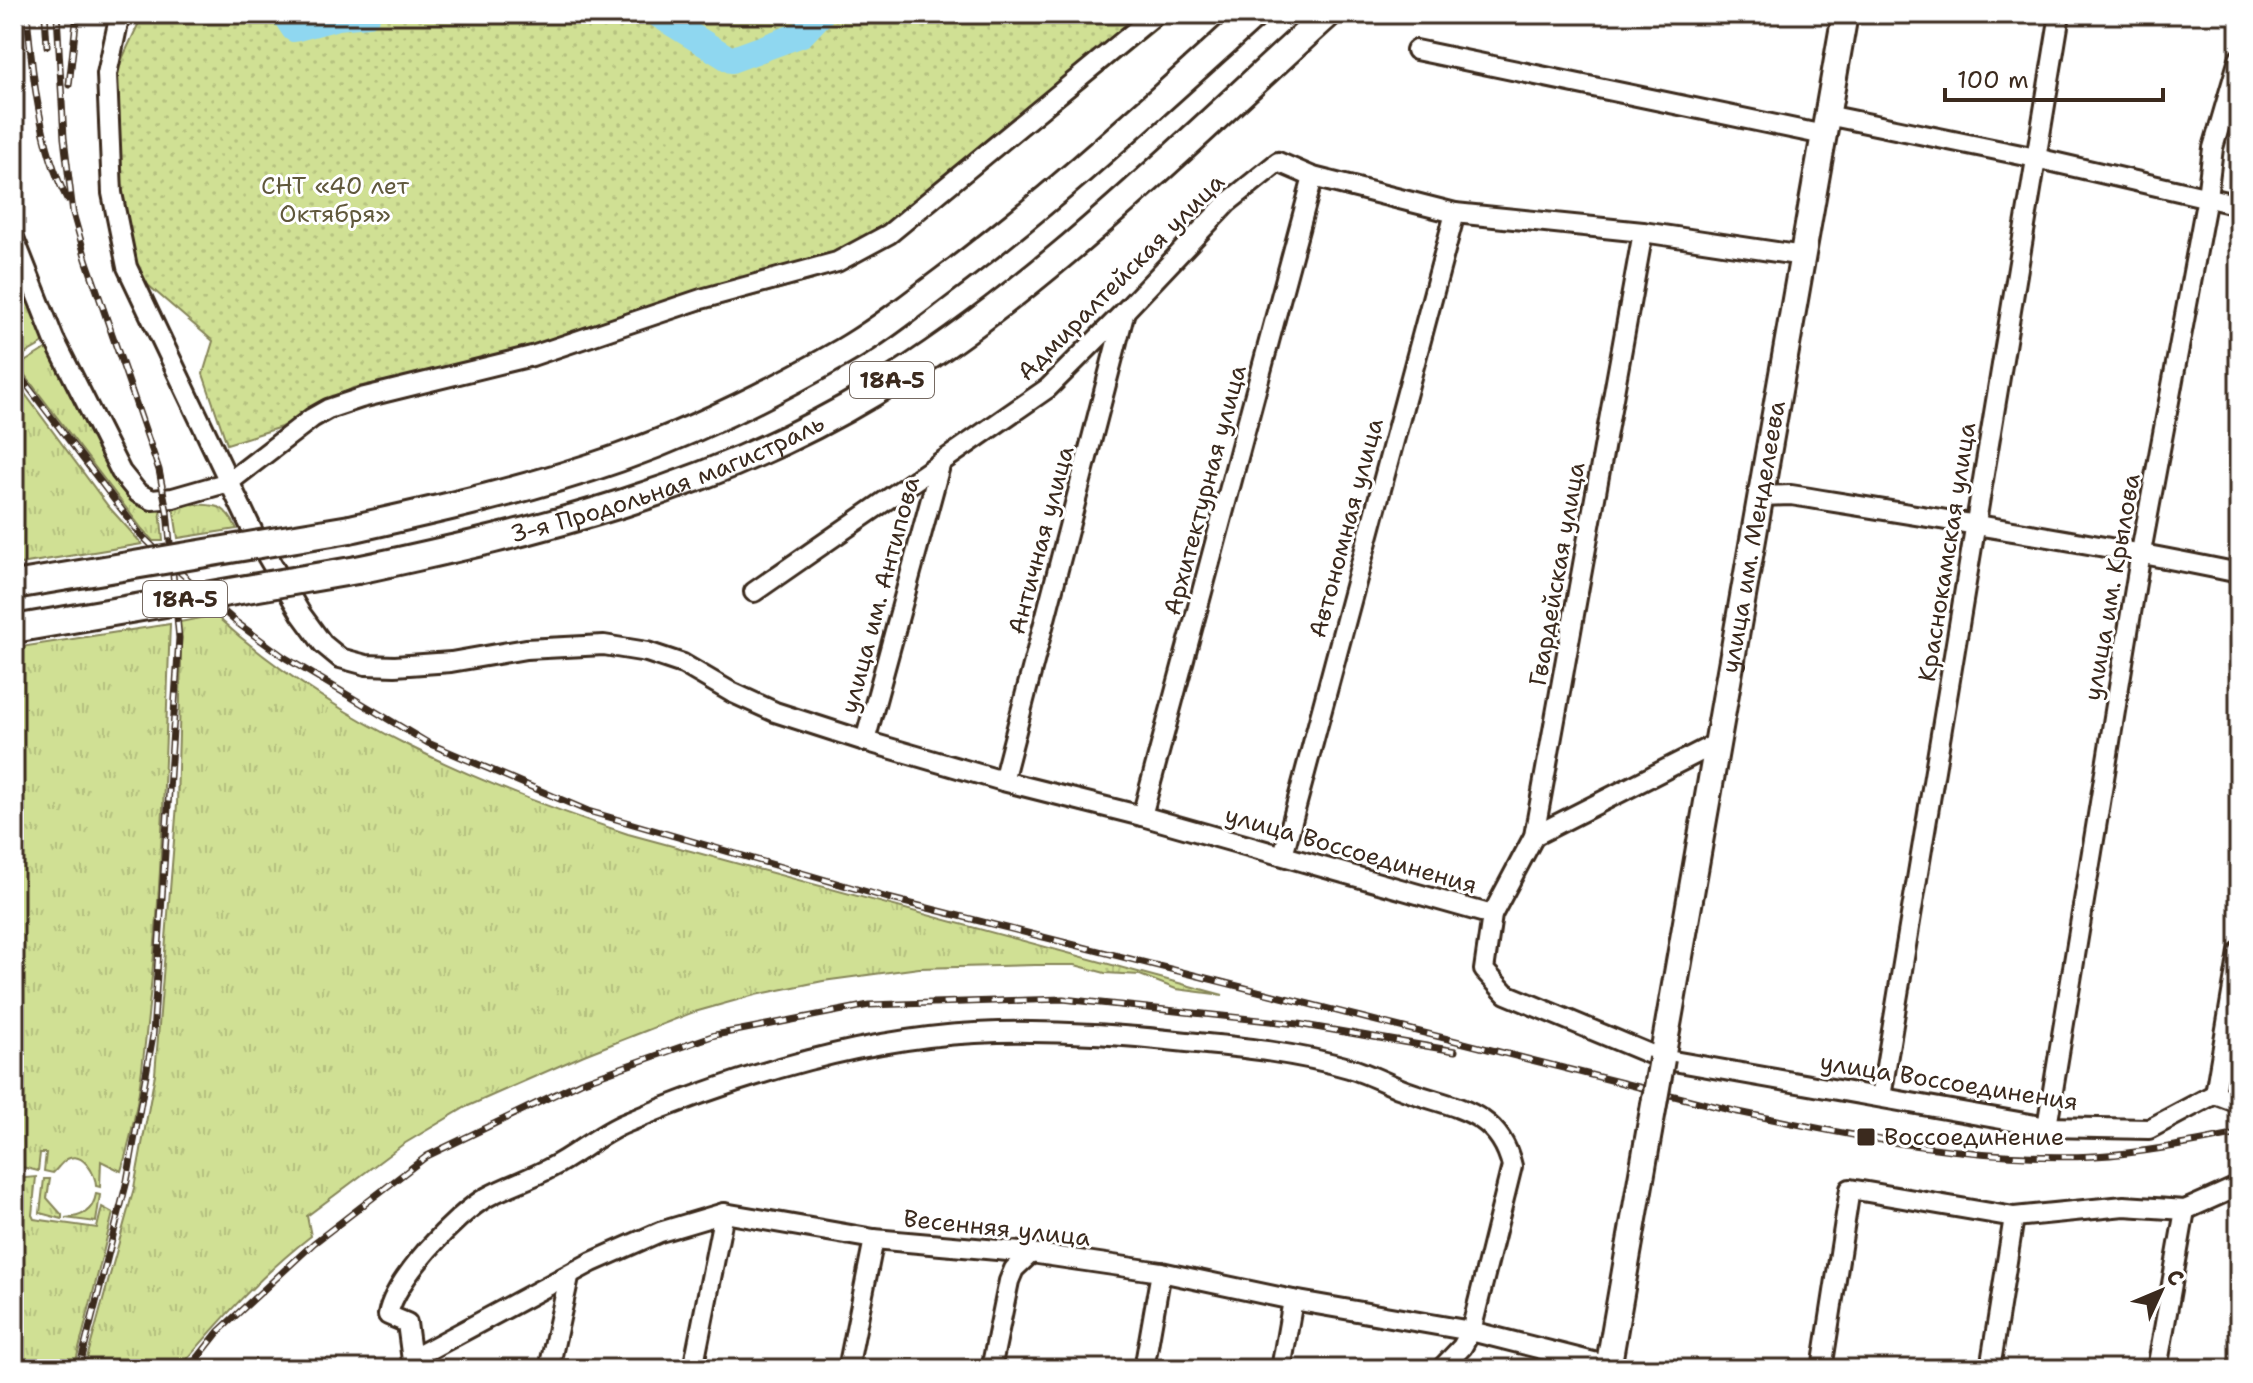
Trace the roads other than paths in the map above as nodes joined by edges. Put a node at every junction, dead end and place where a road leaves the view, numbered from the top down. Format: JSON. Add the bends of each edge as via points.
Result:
{"nodes":[{"id":1,"x":120,"y":14,"type":"edge"},
{"id":2,"x":1156,"y":14,"type":"edge"},
{"id":3,"x":1255,"y":14,"type":"edge"},
{"id":4,"x":1328,"y":14,"type":"edge"},
{"id":5,"x":1844,"y":14,"type":"edge"},
{"id":6,"x":2060,"y":14,"type":"edge"},
{"id":7,"x":1416,"y":50,"type":"dead end"},
{"id":8,"x":2239,"y":59,"type":"edge"},
{"id":9,"x":1826,"y":125,"type":"junction"},
{"id":10,"x":2036,"y":158,"type":"junction"},
{"id":11,"x":1313,"y":177,"type":"junction"},
{"id":12,"x":2207,"y":197,"type":"junction"},
{"id":13,"x":2239,"y":205,"type":"edge"},
{"id":14,"x":1455,"y":213,"type":"junction"},
{"id":15,"x":1643,"y":232,"type":"junction"},
{"id":16,"x":14,"y":238,"type":"edge"},
{"id":17,"x":1803,"y":256,"type":"junction"},
{"id":18,"x":1125,"y":311,"type":"junction"},
{"id":19,"x":941,"y":462,"type":"junction"},
{"id":20,"x":229,"y":482,"type":"junction"},
{"id":21,"x":1761,"y":496,"type":"junction"},
{"id":22,"x":1975,"y":524,"type":"junction"},
{"id":23,"x":2141,"y":552,"type":"junction"},
{"id":24,"x":2239,"y":573,"type":"edge"},
{"id":25,"x":14,"y":585,"type":"edge"},
{"id":26,"x":754,"y":592,"type":"dead end"},
{"id":27,"x":14,"y":629,"type":"edge"},
{"id":28,"x":865,"y":741,"type":"junction"},
{"id":29,"x":1717,"y":743,"type":"junction"},
{"id":30,"x":1003,"y":781,"type":"junction"},
{"id":31,"x":1142,"y":816,"type":"junction"},
{"id":32,"x":1534,"y":836,"type":"junction"},
{"id":33,"x":1283,"y":855,"type":"junction"},
{"id":34,"x":1492,"y":915,"type":"junction"},
{"id":35,"x":2239,"y":952,"type":"edge"},
{"id":36,"x":1662,"y":1059,"type":"junction"},
{"id":37,"x":2215,"y":1094,"type":"junction"},
{"id":38,"x":1881,"y":1097,"type":"junction"},
{"id":39,"x":2239,"y":1103,"type":"edge"},
{"id":40,"x":2047,"y":1127,"type":"junction"},
{"id":41,"x":2239,"y":1186,"type":"edge"},
{"id":42,"x":2185,"y":1210,"type":"junction"},
{"id":43,"x":724,"y":1213,"type":"junction"},
{"id":44,"x":2014,"y":1217,"type":"junction"},
{"id":45,"x":874,"y":1239,"type":"junction"},
{"id":46,"x":1031,"y":1253,"type":"junction"},
{"id":47,"x":1161,"y":1272,"type":"junction"},
{"id":48,"x":569,"y":1277,"type":"junction"},
{"id":49,"x":1293,"y":1300,"type":"junction"},
{"id":50,"x":1471,"y":1331,"type":"junction"},
{"id":51,"x":413,"y":1368,"type":"edge"},
{"id":52,"x":1608,"y":1368,"type":"edge"},
{"id":53,"x":549,"y":1369,"type":"edge"},
{"id":54,"x":693,"y":1369,"type":"edge"},
{"id":55,"x":848,"y":1369,"type":"edge"},
{"id":56,"x":991,"y":1369,"type":"edge"},
{"id":57,"x":1144,"y":1369,"type":"edge"},
{"id":58,"x":1281,"y":1369,"type":"edge"},
{"id":59,"x":1441,"y":1369,"type":"edge"},
{"id":60,"x":1822,"y":1369,"type":"edge"},
{"id":61,"x":1990,"y":1369,"type":"edge"},
{"id":62,"x":2157,"y":1369,"type":"edge"}],
"edges":[{"from":1,"to":20,"type":"street","name":"улица Воссоединения","via":[[107,74],[112,193],[127,267]]},
{"from":2,"to":20,"type":"street","via":[[889,234],[837,262],[701,299],[532,356],[328,409]]},
{"from":3,"to":25,"type":"highway","name":"3-я Продольная магистраль","number":"18А-5","bridge":true,"via":[[1015,225],[911,305],[847,350],[704,424],[618,458],[470,502],[350,529]]},
{"from":4,"to":27,"type":"highway","name":"3-я Продольная магистраль","number":"18А-5","bridge":true,"via":[[1050,263],[939,350],[872,393],[769,447],[636,501],[486,543]]},
{"from":5,"to":9,"type":"main road","name":"улица им. Менделеева"},
{"from":6,"to":10,"type":"street","name":"Краснокамская улица"},
{"from":7,"to":9,"type":"street"},
{"from":8,"to":12,"type":"street","name":"улица им. Крылова","via":[[2213,148]]},
{"from":9,"to":10,"type":"street"},
{"from":9,"to":17,"type":"main road","name":"улица им. Менделеева"},
{"from":10,"to":12,"type":"street"},
{"from":10,"to":22,"type":"street","name":"Краснокамская улица"},
{"from":11,"to":14,"type":"street","name":"Адмиралтейская улица"},
{"from":11,"to":18,"type":"street","name":"Адмиралтейская улица","via":[[1278,162],[1227,203]]},
{"from":11,"to":31,"type":"street","name":"Архитектурная улица"},
{"from":12,"to":13,"type":"street"},
{"from":12,"to":23,"type":"street","name":"улица им. Крылова"},
{"from":14,"to":15,"type":"street","name":"Адмиралтейская улица"},
{"from":14,"to":33,"type":"street","name":"Автономная улица"},
{"from":15,"to":17,"type":"street","name":"Адмиралтейская улица"},
{"from":15,"to":32,"type":"street","name":"Гвардейская улица"},
{"from":16,"to":20,"type":"street","via":[[54,339],[121,472],[138,493],[152,500],[173,498]]},
{"from":17,"to":21,"type":"main road","name":"улица им. Менделеева"},
{"from":18,"to":19,"type":"street","name":"Адмиралтейская улица","via":[[1048,388]]},
{"from":18,"to":30,"type":"street","name":"Античная улица"},
{"from":19,"to":26,"type":"street","name":"Адмиралтейская улица"},
{"from":19,"to":28,"type":"street","name":"улица им. Антипова"},
{"from":20,"to":28,"type":"street","name":"улица Воссоединения","via":[[301,614],[340,658],[395,666],[604,645],[683,664],[775,712]]},
{"from":21,"to":22,"type":"street","via":[[1791,495]]},
{"from":21,"to":29,"type":"main road","name":"улица им. Менделеева"},
{"from":22,"to":23,"type":"street"},
{"from":22,"to":38,"type":"street","name":"Краснокамская улица"},
{"from":23,"to":24,"type":"street"},
{"from":23,"to":40,"type":"street","name":"улица им. Крылова"},
{"from":28,"to":30,"type":"street","name":"улица Воссоединения"},
{"from":29,"to":32,"type":"street"},
{"from":29,"to":36,"type":"main road","name":"улица им. Менделеева"},
{"from":30,"to":31,"type":"street","name":"улица Воссоединения"},
{"from":31,"to":33,"type":"street","name":"улица Воссоединения"},
{"from":32,"to":34,"type":"street","name":"Гвардейская улица"},
{"from":33,"to":34,"type":"street","name":"улица Воссоединения"},
{"from":34,"to":36,"type":"street","name":"улица Воссоединения","via":[[1484,970],[1506,994]]},
{"from":35,"to":37,"type":"street"},
{"from":36,"to":38,"type":"street","name":"улица Воссоединения"},
{"from":36,"to":52,"type":"main road","name":"улица им. Менделеева","bridge":true},
{"from":37,"to":39,"type":"street"},
{"from":37,"to":40,"type":"street","name":"улица Воссоединения","via":[[2149,1129]]},
{"from":38,"to":40,"type":"street","name":"улица Воссоединения"},
{"from":41,"to":42,"type":"street"},
{"from":42,"to":44,"type":"street","via":[[2124,1206]]},
{"from":42,"to":62,"type":"street"},
{"from":43,"to":45,"type":"street","name":"Весенняя улица"},
{"from":43,"to":48,"type":"street","name":"Весенняя улица","via":[[660,1232]]},
{"from":43,"to":54,"type":"street"},
{"from":44,"to":60,"type":"street","via":[[1850,1189]]},
{"from":44,"to":61,"type":"street"},
{"from":45,"to":46,"type":"street","name":"Весенняя улица"},
{"from":45,"to":55,"type":"street"},
{"from":46,"to":47,"type":"street","name":"Весенняя улица"},
{"from":46,"to":56,"type":"street","via":[[1009,1281]]},
{"from":47,"to":49,"type":"street","name":"Весенняя улица"},
{"from":47,"to":57,"type":"street"},
{"from":48,"to":51,"type":"street","name":"Весенняя улица","via":[[440,1342],[421,1354]]},
{"from":48,"to":53,"type":"street"},
{"from":49,"to":50,"type":"street","name":"Весенняя улица"},
{"from":49,"to":58,"type":"street"},
{"from":50,"to":51,"type":"street","via":[[1512,1166],[1508,1148],[1489,1123],[1464,1107],[1433,1102],[1349,1068],[1243,1048],[1144,1037],[997,1032],[910,1040],[751,1076],[622,1124],[549,1169],[485,1198],[435,1240],[390,1300],[388,1315],[407,1323]]},
{"from":50,"to":52,"type":"street","name":"Весенняя улица"},
{"from":50,"to":59,"type":"street"}]}
